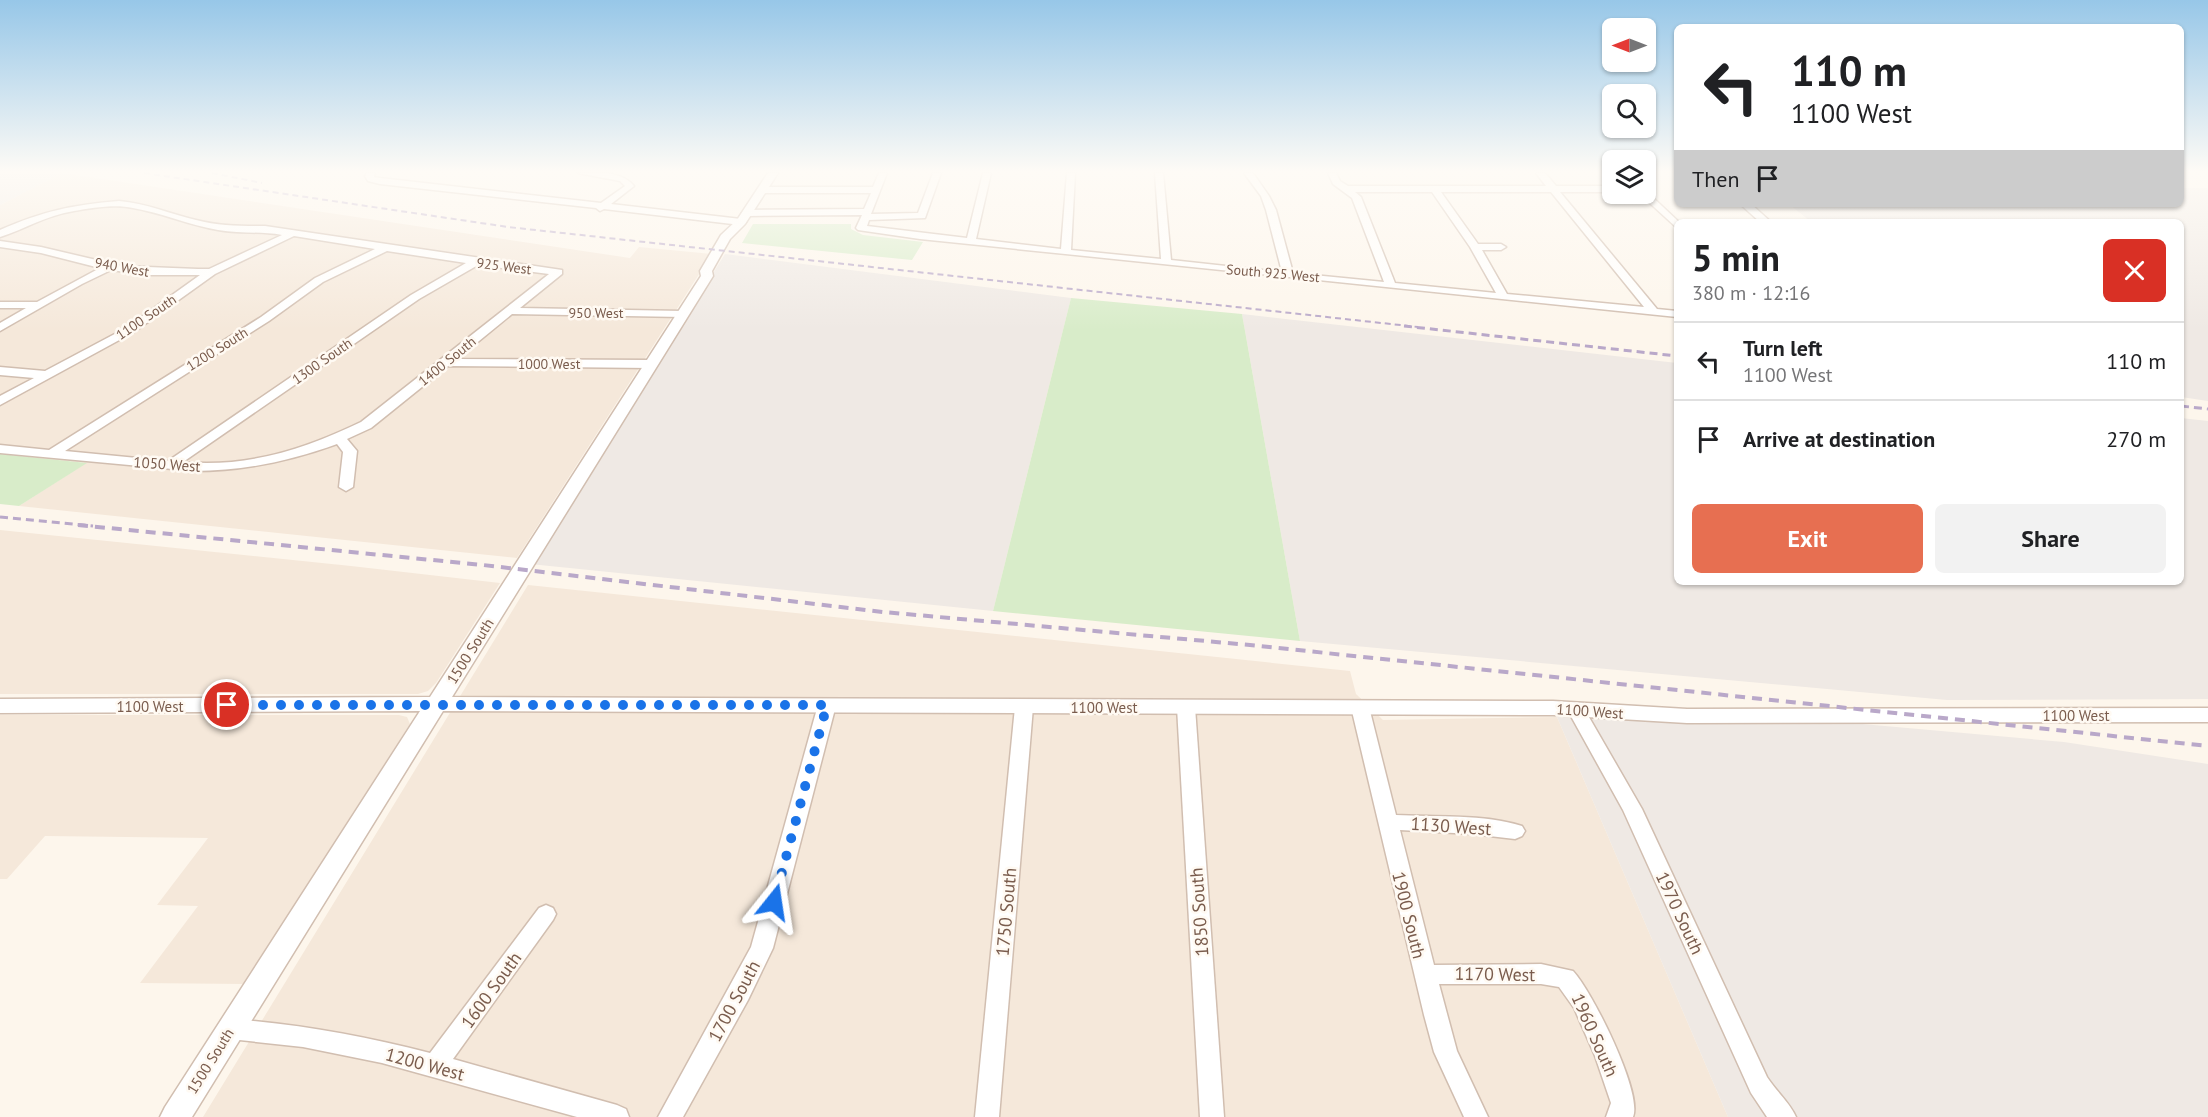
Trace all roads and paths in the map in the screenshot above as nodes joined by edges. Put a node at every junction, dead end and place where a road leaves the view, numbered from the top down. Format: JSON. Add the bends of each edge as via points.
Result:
{"nodes":[{"id":1,"x":19,"y":225,"type":"edge"},
{"id":2,"x":208,"y":225,"type":"edge"},
{"id":3,"x":744,"y":225,"type":"edge"},
{"id":4,"x":862,"y":225,"type":"edge"},
{"id":5,"x":975,"y":225,"type":"edge"},
{"id":6,"x":1068,"y":225,"type":"edge"},
{"id":7,"x":1163,"y":225,"type":"edge"},
{"id":8,"x":1275,"y":225,"type":"edge"},
{"id":9,"x":1367,"y":225,"type":"edge"},
{"id":10,"x":1460,"y":225,"type":"edge"},
{"id":11,"x":1584,"y":225,"type":"edge"},
{"id":12,"x":0,"y":234,"type":"edge"},
{"id":13,"x":300,"y":235,"type":"junction"},
{"id":14,"x":971,"y":242,"type":"junction"},
{"id":15,"x":0,"y":244,"type":"edge"},
{"id":16,"x":1475,"y":247,"type":"junction"},
{"id":17,"x":385,"y":248,"type":"junction"},
{"id":18,"x":1501,"y":248,"type":"dead end"},
{"id":19,"x":1066,"y":252,"type":"junction"},
{"id":20,"x":476,"y":262,"type":"junction"},
{"id":21,"x":1166,"y":263,"type":"junction"},
{"id":22,"x":110,"y":267,"type":"junction"},
{"id":23,"x":211,"y":272,"type":"junction"},
{"id":24,"x":558,"y":272,"type":"joint"},
{"id":25,"x":1288,"y":274,"type":"junction"},
{"id":26,"x":1391,"y":285,"type":"junction"},
{"id":27,"x":1504,"y":297,"type":"junction"},
{"id":28,"x":0,"y":305,"type":"edge"},
{"id":29,"x":38,"y":305,"type":"junction"},
{"id":30,"x":508,"y":311,"type":"junction"},
{"id":31,"x":1653,"y":311,"type":"junction"},
{"id":32,"x":683,"y":314,"type":"junction"},
{"id":33,"x":1674,"y":314,"type":"edge"},
{"id":34,"x":0,"y":328,"type":"edge"},
{"id":35,"x":448,"y":362,"type":"junction"},
{"id":36,"x":651,"y":364,"type":"junction"},
{"id":37,"x":0,"y":371,"type":"edge"},
{"id":38,"x":46,"y":375,"type":"junction"},
{"id":39,"x":0,"y":401,"type":"edge"},
{"id":40,"x":335,"y":440,"type":"junction"},
{"id":41,"x":0,"y":448,"type":"edge"},
{"id":42,"x":51,"y":454,"type":"junction"},
{"id":43,"x":170,"y":465,"type":"junction"},
{"id":44,"x":346,"y":487,"type":"dead end"},
{"id":45,"x":436,"y":705,"type":"junction"},
{"id":46,"x":827,"y":705,"type":"junction"},
{"id":47,"x":0,"y":706,"type":"edge"},
{"id":48,"x":1024,"y":707,"type":"junction"},
{"id":49,"x":1186,"y":707,"type":"junction"},
{"id":50,"x":1360,"y":707,"type":"junction"},
{"id":51,"x":1576,"y":709,"type":"junction"},
{"id":52,"x":2208,"y":715,"type":"edge"},
{"id":53,"x":1387,"y":822,"type":"junction"},
{"id":54,"x":1515,"y":831,"type":"dead end"},
{"id":55,"x":546,"y":914,"type":"dead end"},
{"id":56,"x":1424,"y":975,"type":"junction"},
{"id":57,"x":1565,"y":978,"type":"joint"},
{"id":58,"x":230,"y":1029,"type":"junction"},
{"id":59,"x":435,"y":1065,"type":"junction"},
{"id":60,"x":1619,"y":1106,"type":"edge"},
{"id":61,"x":174,"y":1117,"type":"edge"},
{"id":62,"x":617,"y":1117,"type":"edge"},
{"id":63,"x":670,"y":1117,"type":"edge"},
{"id":64,"x":987,"y":1117,"type":"edge"},
{"id":65,"x":1212,"y":1117,"type":"edge"},
{"id":66,"x":1476,"y":1117,"type":"edge"},
{"id":67,"x":1784,"y":1117,"type":"edge"}],
"edges":[{"from":1,"to":12,"type":"street","name":"925 West"},
{"from":2,"to":13,"type":"street","name":"925 West"},
{"from":3,"to":32,"type":"street","name":"1500 South"},
{"from":4,"to":14,"type":"street","name":"South 925 West","via":[[861,228],[870,230]]},
{"from":5,"to":14,"type":"street"},
{"from":6,"to":19,"type":"street"},
{"from":7,"to":21,"type":"street"},
{"from":8,"to":25,"type":"street"},
{"from":9,"to":26,"type":"street"},
{"from":10,"to":16,"type":"street"},
{"from":11,"to":31,"type":"street"},
{"from":13,"to":17,"type":"street","name":"925 West"},
{"from":13,"to":23,"type":"street","name":"1100 South"},
{"from":14,"to":19,"type":"street","name":"South 925 West"},
{"from":15,"to":22,"type":"street","name":"940 West","via":[[26,245]]},
{"from":16,"to":18,"type":"street"},
{"from":16,"to":27,"type":"street"},
{"from":17,"to":20,"type":"street","name":"925 West"},
{"from":17,"to":42,"type":"street","name":"1200 South","via":[[319,280],[265,319]]},
{"from":19,"to":21,"type":"street","name":"South 925 West"},
{"from":20,"to":24,"type":"street","name":"925 West"},
{"from":20,"to":43,"type":"street","name":"1300 South","via":[[415,297]]},
{"from":21,"to":25,"type":"street","name":"South 925 West"},
{"from":22,"to":23,"type":"street","name":"940 West","via":[[148,274]]},
{"from":22,"to":29,"type":"street"},
{"from":23,"to":38,"type":"street","name":"1100 South","via":[[130,330]]},
{"from":24,"to":30,"type":"street","name":"1400 South"},
{"from":25,"to":26,"type":"street","name":"South 925 West"},
{"from":26,"to":27,"type":"street","name":"South 925 West"},
{"from":27,"to":31,"type":"street","name":"South 925 West"},
{"from":28,"to":29,"type":"street"},
{"from":29,"to":34,"type":"street"},
{"from":30,"to":32,"type":"street","name":"950 West"},
{"from":30,"to":35,"type":"street","name":"1400 South"},
{"from":31,"to":33,"type":"street","name":"South 925 West"},
{"from":32,"to":36,"type":"street","name":"1500 South"},
{"from":35,"to":36,"type":"street","name":"1000 West"},
{"from":35,"to":40,"type":"street","name":"1400 South","via":[[366,426]]},
{"from":36,"to":45,"type":"street","name":"1500 South"},
{"from":37,"to":38,"type":"street"},
{"from":38,"to":39,"type":"street","name":"1100 South"},
{"from":40,"to":43,"type":"street","name":"1050 West","via":[[246,465]]},
{"from":40,"to":44,"type":"street","via":[[350,451]]},
{"from":41,"to":42,"type":"street","name":"1050 West"},
{"from":42,"to":43,"type":"street","name":"1050 West"},
{"from":45,"to":46,"type":"street","name":"1100 West"},
{"from":45,"to":47,"type":"street","name":"1100 West"},
{"from":45,"to":58,"type":"street","name":"1500 South"},
{"from":46,"to":48,"type":"street","name":"1100 West"},
{"from":46,"to":63,"type":"street","name":"1700 South","via":[[762,948]]},
{"from":48,"to":49,"type":"street","name":"1100 West"},
{"from":48,"to":64,"type":"street","name":"1750 South"},
{"from":49,"to":50,"type":"street","name":"1100 West"},
{"from":49,"to":65,"type":"street","name":"1850 South"},
{"from":50,"to":51,"type":"street","name":"1100 West"},
{"from":50,"to":53,"type":"street","name":"1900 South"},
{"from":51,"to":52,"type":"street","name":"1100 West","via":[[1722,716]]},
{"from":51,"to":67,"type":"street","name":"1970 South","via":[[1632,809],[1759,1085]]},
{"from":53,"to":54,"type":"street","name":"1130 West"},
{"from":53,"to":56,"type":"street","name":"1900 South"},
{"from":55,"to":59,"type":"street","name":"1600 South"},
{"from":56,"to":57,"type":"street","name":"1170 West","via":[[1541,974]]},
{"from":56,"to":66,"type":"street","name":"1900 South","via":[[1446,1052]]},
{"from":57,"to":60,"type":"street","name":"1960 South","via":[[1579,995]]},
{"from":58,"to":59,"type":"street","name":"1200 West","via":[[300,1035]]},
{"from":58,"to":61,"type":"street","name":"1500 South"},
{"from":59,"to":62,"type":"street","name":"1200 West"}]}
